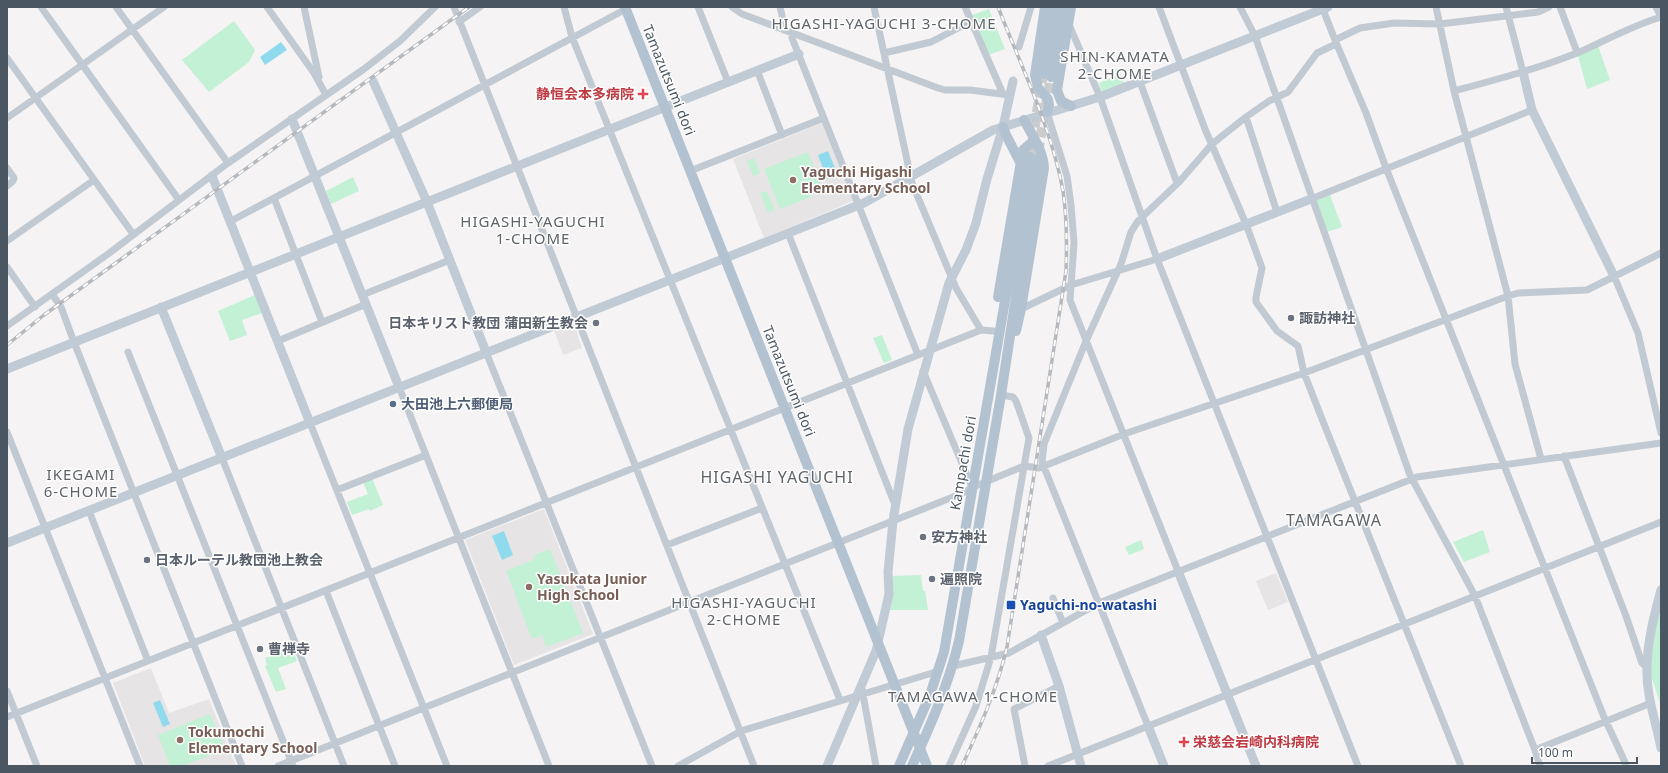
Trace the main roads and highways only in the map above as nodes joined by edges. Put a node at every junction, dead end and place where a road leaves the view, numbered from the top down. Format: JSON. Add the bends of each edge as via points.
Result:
{"nodes":[{"id":1,"x":1045,"y":7,"type":"edge"},
{"id":2,"x":1054,"y":7,"type":"edge"},
{"id":3,"x":1062,"y":7,"type":"edge"},
{"id":4,"x":1070,"y":7,"type":"edge"},
{"id":5,"x":626,"y":8,"type":"edge"},
{"id":6,"x":1050,"y":78,"type":"junction"},
{"id":7,"x":1042,"y":92,"type":"junction"},
{"id":8,"x":1071,"y":106,"type":"road end"},
{"id":9,"x":1046,"y":112,"type":"road end"},
{"id":10,"x":1024,"y":120,"type":"road end"},
{"id":11,"x":1003,"y":126,"type":"road end"},
{"id":12,"x":1037,"y":144,"type":"junction"},
{"id":13,"x":1020,"y":162,"type":"junction"},
{"id":14,"x":994,"y":363,"type":"junction"},
{"id":15,"x":1004,"y":365,"type":"junction"},
{"id":16,"x":914,"y":732,"type":"junction"},
{"id":17,"x":920,"y":749,"type":"junction"},
{"id":18,"x":899,"y":766,"type":"edge"},
{"id":19,"x":912,"y":766,"type":"edge"},
{"id":20,"x":927,"y":766,"type":"edge"}],
"edges":[{"from":1,"to":7,"type":"main road","via":[[1034,75]]},
{"from":2,"to":6,"type":"main road"},
{"from":3,"to":6,"type":"main road"},
{"from":4,"to":6,"type":"main road","via":[[1068,22]]},
{"from":5,"to":16,"type":"main road","name":"Tamazutsumi dori"},
{"from":6,"to":7,"type":"main road","via":[[1051,91]]},
{"from":6,"to":8,"type":"main road","via":[[1059,98]]},
{"from":7,"to":9,"type":"main road","via":[[1049,103]]},
{"from":10,"to":12,"type":"main road"},
{"from":11,"to":13,"type":"main road"},
{"from":12,"to":13,"type":"main road","via":[[1026,146],[1022,150]]},
{"from":12,"to":15,"type":"main road","via":[[1044,168],[1021,309],[1012,350]]},
{"from":13,"to":14,"type":"main road","via":[[993,330]]},
{"from":14,"to":15,"type":"main road","name":"Kampachi dori","via":[[1033,158]]},
{"from":14,"to":16,"type":"main road","name":"Kampachi dori","via":[[948,633],[939,671]]},
{"from":15,"to":17,"type":"main road","name":"Kampachi dori","via":[[959,641],[942,698]]},
{"from":16,"to":17,"type":"main road","name":"Tamazutsumi dori"},
{"from":16,"to":18,"type":"main road","name":"Kampachi dori"},
{"from":17,"to":19,"type":"main road","name":"Kampachi dori"},
{"from":17,"to":20,"type":"main road","name":"Tamazutsumi dori"}]}
